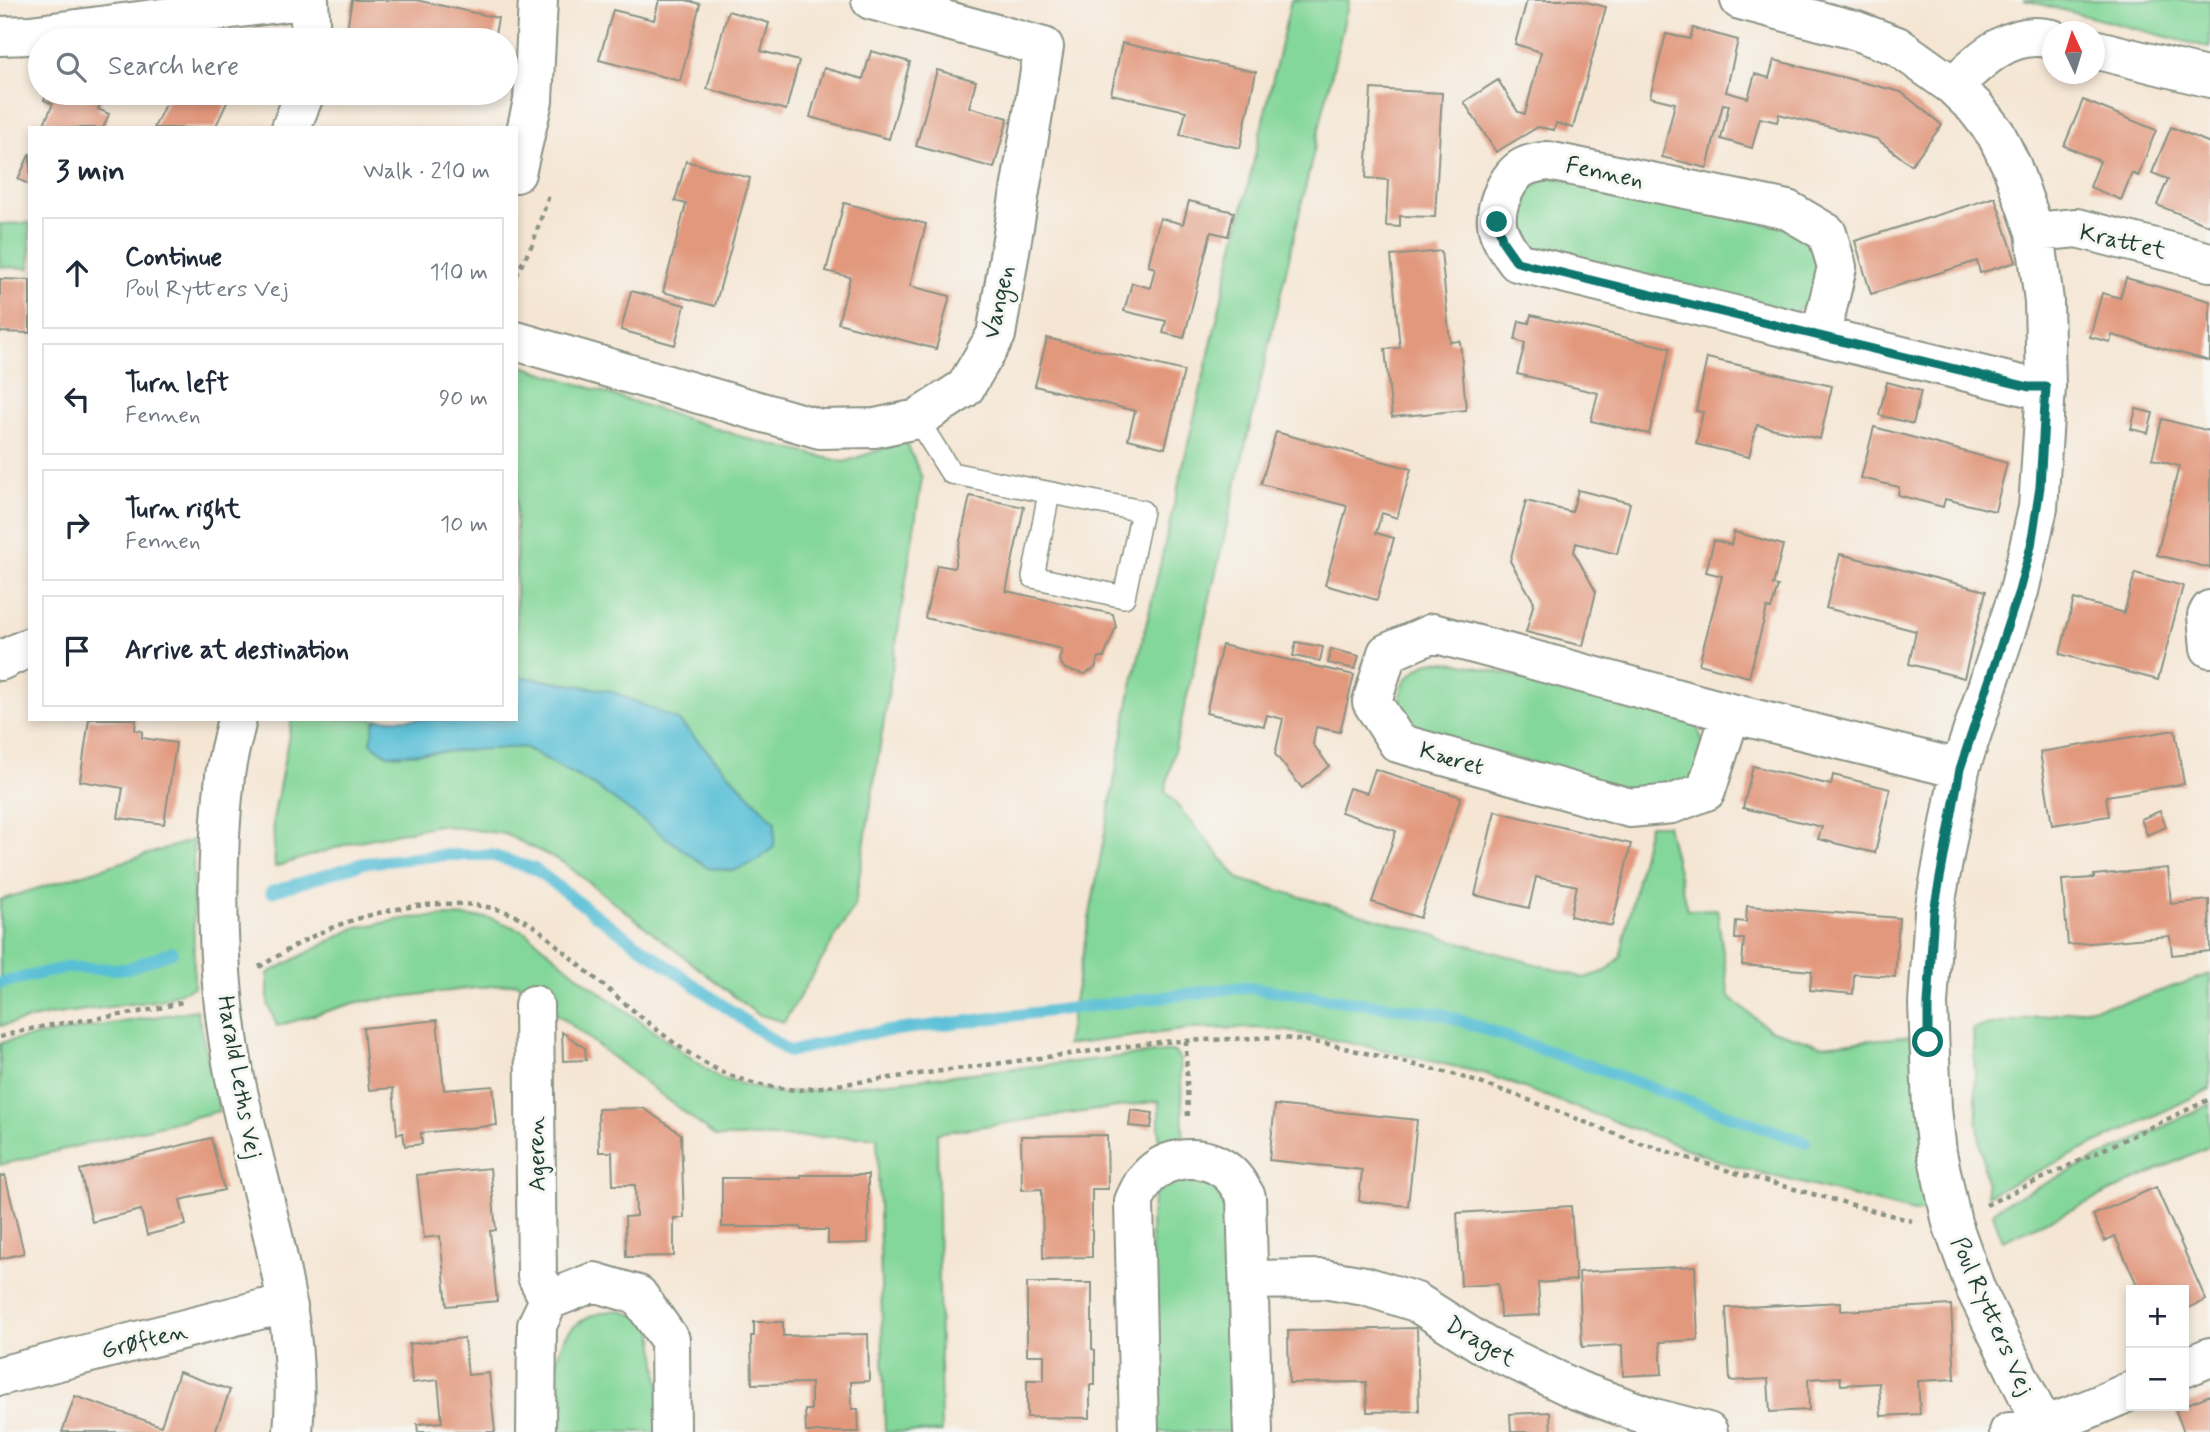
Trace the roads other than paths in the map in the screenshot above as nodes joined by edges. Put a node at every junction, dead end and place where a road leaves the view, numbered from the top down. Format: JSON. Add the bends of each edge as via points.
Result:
{"nodes":[{"id":1,"x":302,"y":0,"type":"edge"},
{"id":2,"x":309,"y":0,"type":"edge"},
{"id":3,"x":538,"y":0,"type":"edge"},
{"id":4,"x":871,"y":0,"type":"edge"},
{"id":5,"x":1740,"y":0,"type":"edge"},
{"id":6,"x":84,"y":28,"type":"edge"},
{"id":7,"x":310,"y":28,"type":"edge"},
{"id":8,"x":28,"y":35,"type":"edge"},
{"id":9,"x":0,"y":36,"type":"edge"},
{"id":10,"x":2042,"y":38,"type":"edge"},
{"id":11,"x":2105,"y":52,"type":"edge"},
{"id":12,"x":2210,"y":78,"type":"edge"},
{"id":13,"x":1954,"y":86,"type":"junction"},
{"id":14,"x":300,"y":105,"type":"edge"},
{"id":15,"x":292,"y":126,"type":"edge"},
{"id":16,"x":518,"y":165,"type":"edge"},
{"id":17,"x":2035,"y":232,"type":"junction"},
{"id":18,"x":2210,"y":262,"type":"edge"},
{"id":19,"x":1821,"y":334,"type":"junction"},
{"id":20,"x":518,"y":342,"type":"edge"},
{"id":21,"x":2046,"y":387,"type":"junction"},
{"id":22,"x":917,"y":419,"type":"junction"},
{"id":23,"x":1049,"y":492,"type":"junction"},
{"id":24,"x":2210,"y":610,"type":"edge"},
{"id":25,"x":2210,"y":648,"type":"edge"},
{"id":26,"x":28,"y":649,"type":"edge"},
{"id":27,"x":0,"y":661,"type":"edge"},
{"id":28,"x":1731,"y":713,"type":"junction"},
{"id":29,"x":237,"y":721,"type":"edge"},
{"id":30,"x":1960,"y":769,"type":"junction"},
{"id":31,"x":534,"y":1005,"type":"dead end"},
{"id":32,"x":1250,"y":1279,"type":"junction"},
{"id":33,"x":549,"y":1300,"type":"junction"},
{"id":34,"x":288,"y":1307,"type":"junction"},
{"id":35,"x":2210,"y":1357,"type":"edge"},
{"id":36,"x":2189,"y":1366,"type":"edge"},
{"id":37,"x":0,"y":1377,"type":"edge"},
{"id":38,"x":2126,"y":1393,"type":"edge"},
{"id":39,"x":2032,"y":1430,"type":"edge"},
{"id":40,"x":293,"y":1432,"type":"edge"},
{"id":41,"x":536,"y":1432,"type":"edge"},
{"id":42,"x":671,"y":1432,"type":"edge"},
{"id":43,"x":1139,"y":1432,"type":"edge"},
{"id":44,"x":1254,"y":1432,"type":"edge"},
{"id":45,"x":1708,"y":1432,"type":"edge"}],
"edges":[{"from":1,"to":6,"type":"street"},
{"from":2,"to":7,"type":"street"},
{"from":3,"to":16,"type":"street","via":[[533,101]]},
{"from":4,"to":22,"type":"street","name":"Vangen","via":[[1044,47],[996,335],[965,388]]},
{"from":5,"to":13,"type":"street","name":"Poul Rytters Vej","via":[[1897,46]]},
{"from":8,"to":9,"type":"street"},
{"from":10,"to":13,"type":"street","via":[[2024,36],[1984,55]]},
{"from":11,"to":12,"type":"street"},
{"from":13,"to":17,"type":"street","name":"Poul Rytters Vej","via":[[1996,134]]},
{"from":14,"to":15,"type":"street"},
{"from":17,"to":18,"type":"street","name":"Krattet","via":[[2077,228]]},
{"from":17,"to":21,"type":"street","name":"Poul Rytters Vej","via":[[2044,301]]},
{"from":19,"to":19,"type":"street","name":"Fennen","via":[[1517,262],[1503,242],[1497,222],[1501,200],[1524,166],[1548,160],[1788,210],[1827,233],[1837,267]]},
{"from":19,"to":21,"type":"street","name":"Fennen","via":[[2029,387]]},
{"from":20,"to":22,"type":"street","name":"Vangen","via":[[820,429],[875,428]]},
{"from":21,"to":30,"type":"street","name":"Poul Rytters Vej","via":[[2031,546]]},
{"from":22,"to":23,"type":"lane","via":[[951,473]]},
{"from":23,"to":23,"type":"lane","via":[[1142,511],[1125,597],[1033,577]]},
{"from":24,"to":25,"type":"street"},
{"from":26,"to":27,"type":"street"},
{"from":28,"to":28,"type":"street","name":"Kæret","via":[[1433,633],[1387,653],[1373,702],[1398,743],[1630,808],[1672,804],[1706,791]]},
{"from":28,"to":30,"type":"street","name":"Kæret"},
{"from":29,"to":34,"type":"street","name":"Harald Leths Vej","via":[[225,775],[219,878],[222,989],[235,1076]]},
{"from":30,"to":39,"type":"street","name":"Poul Rytters Vej","via":[[1934,911],[1928,1004],[1932,1109],[1952,1223]]},
{"from":31,"to":33,"type":"street","name":"Ageren","via":[[537,1276]]},
{"from":32,"to":43,"type":"street","via":[[1246,1197],[1238,1182],[1208,1161],[1188,1159],[1170,1162],[1150,1175],[1134,1201]]},
{"from":32,"to":44,"type":"street"},
{"from":32,"to":45,"type":"street","name":"Draget","via":[[1323,1279],[1416,1302],[1487,1347],[1577,1390]]},
{"from":33,"to":41,"type":"street","via":[[537,1325]]},
{"from":33,"to":42,"type":"street","via":[[594,1282],[638,1295],[670,1340]]},
{"from":34,"to":37,"type":"street","name":"Grøften","via":[[263,1309]]},
{"from":34,"to":40,"type":"street","name":"Harald Leths Vej"},
{"from":35,"to":36,"type":"street"},
{"from":38,"to":39,"type":"street"}]}
